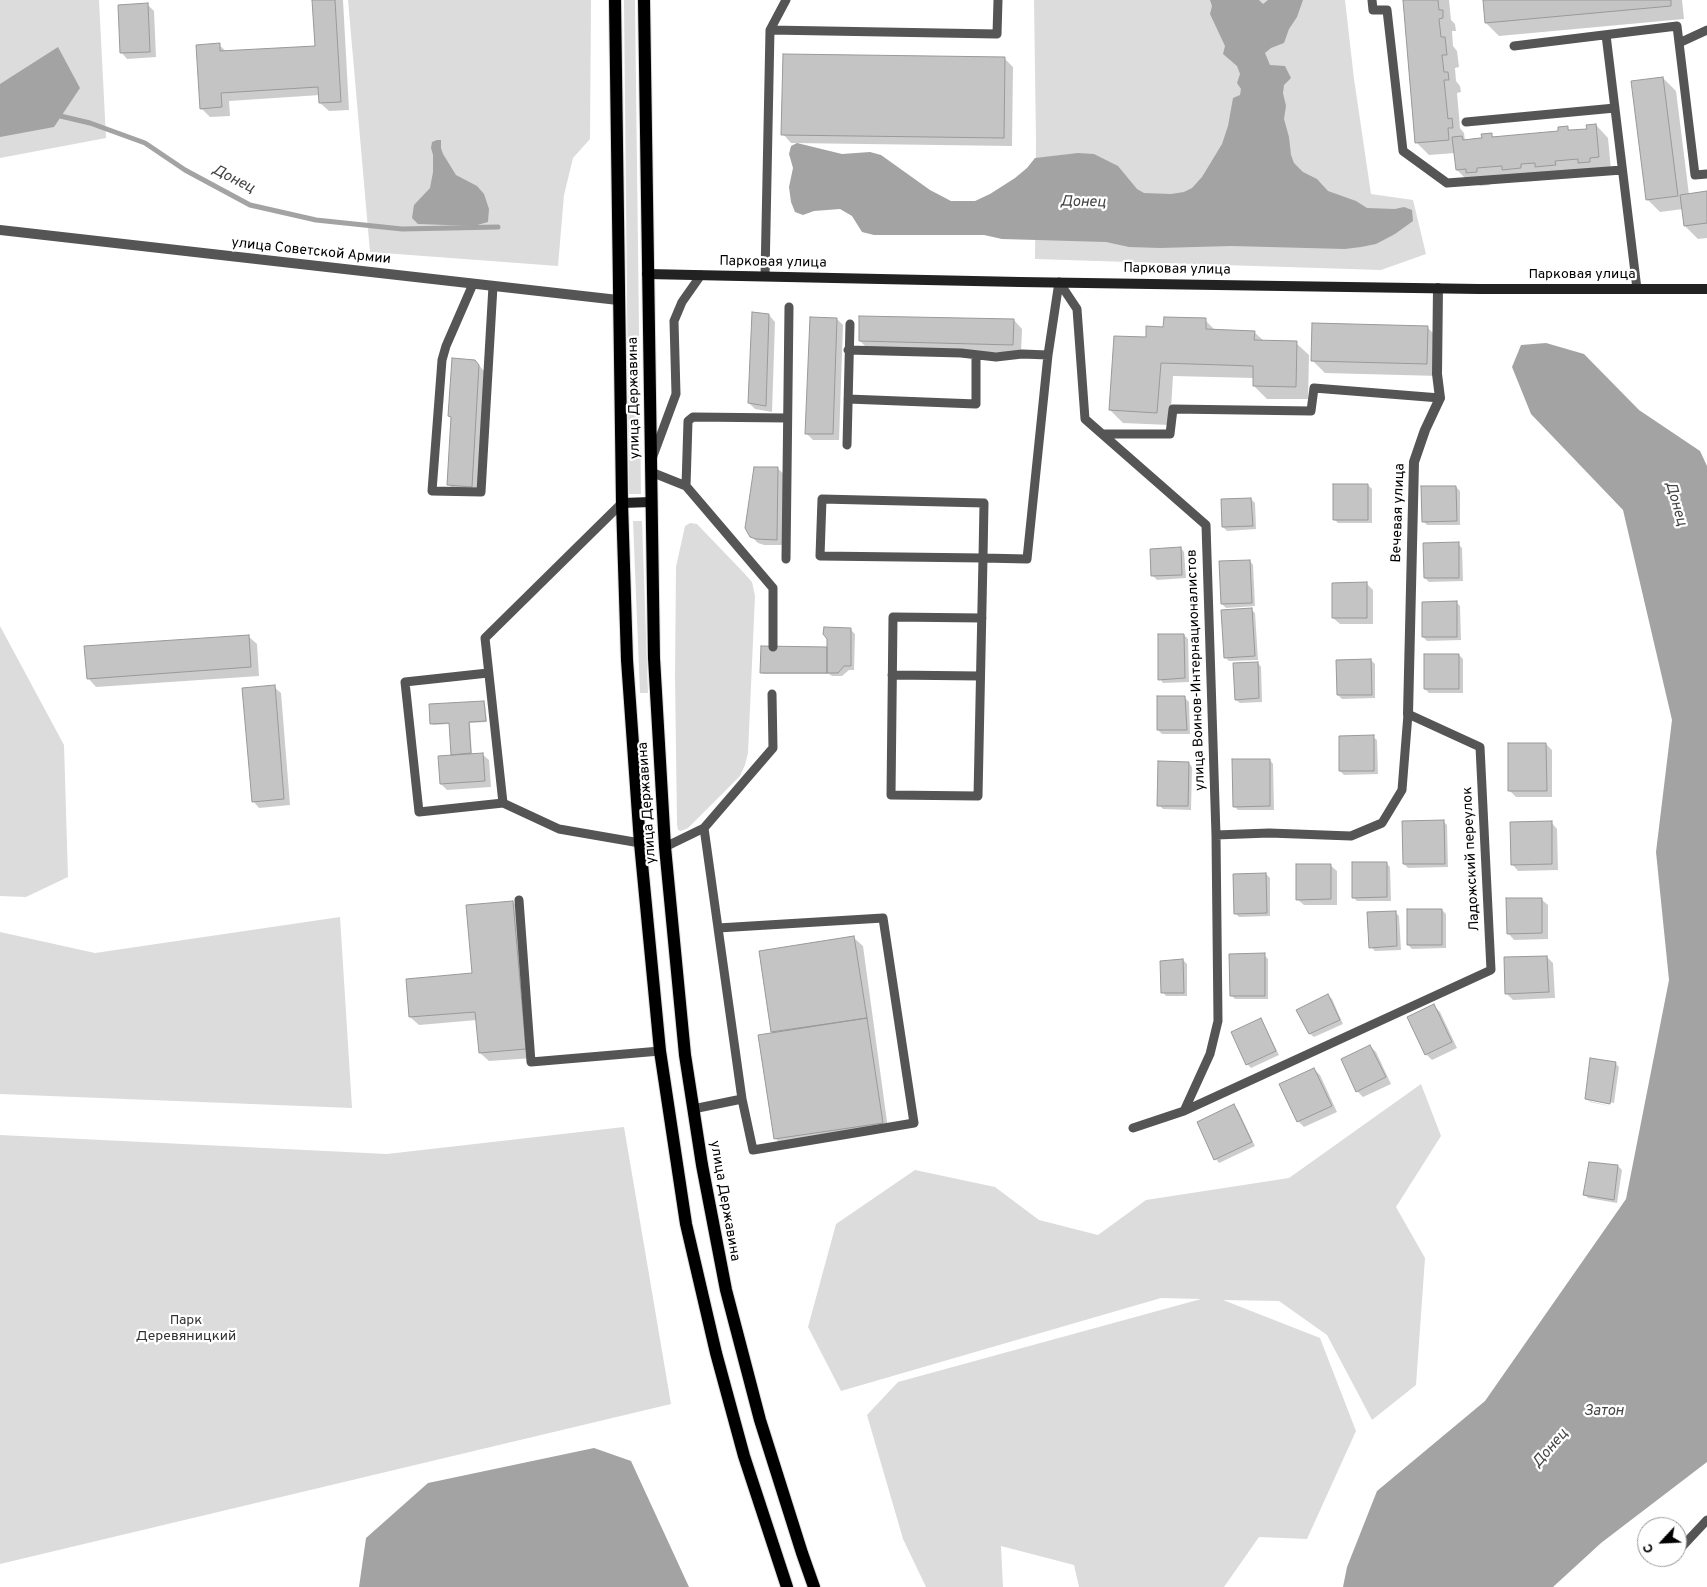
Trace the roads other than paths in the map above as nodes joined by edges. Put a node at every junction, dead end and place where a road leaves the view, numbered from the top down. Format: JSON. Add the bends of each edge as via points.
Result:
{"nodes":[{"id":1,"x":615,"y":0,"type":"edge"},
{"id":2,"x":644,"y":0,"type":"edge"},
{"id":3,"x":786,"y":0,"type":"edge"},
{"id":4,"x":998,"y":0,"type":"edge"},
{"id":5,"x":1372,"y":0,"type":"edge"},
{"id":6,"x":770,"y":30,"type":"junction"},
{"id":7,"x":1707,"y":30,"type":"edge"},
{"id":8,"x":1606,"y":35,"type":"junction"},
{"id":9,"x":1679,"y":43,"type":"junction"},
{"id":10,"x":1514,"y":46,"type":"dead end"},
{"id":11,"x":1615,"y":108,"type":"junction"},
{"id":12,"x":1466,"y":122,"type":"dead end"},
{"id":13,"x":1622,"y":170,"type":"junction"},
{"id":14,"x":1707,"y":174,"type":"edge"},
{"id":15,"x":0,"y":230,"type":"edge"},
{"id":16,"x":647,"y":274,"type":"junction"},
{"id":17,"x":701,"y":275,"type":"junction"},
{"id":18,"x":766,"y":276,"type":"junction"},
{"id":19,"x":1059,"y":282,"type":"junction"},
{"id":20,"x":472,"y":284,"type":"junction"},
{"id":21,"x":493,"y":286,"type":"junction"},
{"id":22,"x":1438,"y":288,"type":"junction"},
{"id":23,"x":1637,"y":289,"type":"junction"},
{"id":24,"x":1707,"y":289,"type":"edge"},
{"id":25,"x":618,"y":300,"type":"junction"},
{"id":26,"x":789,"y":307,"type":"dead end"},
{"id":27,"x":850,"y":324,"type":"dead end"},
{"id":28,"x":848,"y":350,"type":"junction"},
{"id":29,"x":976,"y":355,"type":"junction"},
{"id":30,"x":1048,"y":355,"type":"junction"},
{"id":31,"x":1440,"y":398,"type":"junction"},
{"id":32,"x":848,"y":399,"type":"junction"},
{"id":33,"x":787,"y":418,"type":"junction"},
{"id":34,"x":1102,"y":434,"type":"junction"},
{"id":35,"x":847,"y":445,"type":"dead end"},
{"id":36,"x":651,"y":467,"type":"junction"},
{"id":37,"x":686,"y":486,"type":"junction"},
{"id":38,"x":651,"y":502,"type":"junction"},
{"id":39,"x":622,"y":503,"type":"junction"},
{"id":40,"x":983,"y":558,"type":"junction"},
{"id":41,"x":786,"y":559,"type":"dead end"},
{"id":42,"x":982,"y":618,"type":"junction"},
{"id":43,"x":773,"y":647,"type":"dead end"},
{"id":44,"x":488,"y":673,"type":"junction"},
{"id":45,"x":892,"y":675,"type":"junction"},
{"id":46,"x":980,"y":676,"type":"junction"},
{"id":47,"x":772,"y":694,"type":"dead end"},
{"id":48,"x":1408,"y":714,"type":"junction"},
{"id":49,"x":503,"y":803,"type":"junction"},
{"id":50,"x":704,"y":828,"type":"junction"},
{"id":51,"x":1216,"y":835,"type":"junction"},
{"id":52,"x":640,"y":843,"type":"junction"},
{"id":53,"x":665,"y":847,"type":"junction"},
{"id":54,"x":519,"y":900,"type":"dead end"},
{"id":55,"x":718,"y":928,"type":"junction"},
{"id":56,"x":660,"y":1051,"type":"junction"},
{"id":57,"x":742,"y":1099,"type":"junction"},
{"id":58,"x":692,"y":1109,"type":"junction"},
{"id":59,"x":1184,"y":1111,"type":"junction"},
{"id":60,"x":1133,"y":1128,"type":"dead end"},
{"id":61,"x":1707,"y":1520,"type":"edge"},
{"id":62,"x":1687,"y":1541,"type":"edge"},
{"id":63,"x":787,"y":1587,"type":"edge"},
{"id":64,"x":814,"y":1587,"type":"edge"}],
"edges":[{"from":1,"to":25,"type":"main road","name":"улица Державина"},
{"from":2,"to":16,"type":"main road","name":"улица Державина"},
{"from":3,"to":6,"type":"lane"},
{"from":4,"to":6,"type":"lane","via":[[998,34]]},
{"from":5,"to":13,"type":"lane","via":[[1373,10],[1387,10],[1403,151],[1447,183]]},
{"from":6,"to":18,"type":"lane"},
{"from":7,"to":9,"type":"lane"},
{"from":8,"to":9,"type":"lane","via":[[1677,26]]},
{"from":8,"to":10,"type":"lane"},
{"from":8,"to":11,"type":"lane"},
{"from":9,"to":14,"type":"lane","via":[[1695,176]]},
{"from":11,"to":12,"type":"lane"},
{"from":11,"to":13,"type":"lane"},
{"from":13,"to":23,"type":"lane"},
{"from":15,"to":20,"type":"street","name":"улица Советской Армии"},
{"from":16,"to":17,"type":"street","name":"Парковая улица"},
{"from":16,"to":36,"type":"main road","name":"улица Державина"},
{"from":17,"to":18,"type":"street","name":"Парковая улица"},
{"from":17,"to":36,"type":"lane","via":[[682,302],[674,321],[676,394]]},
{"from":18,"to":19,"type":"street","name":"Парковая улица"},
{"from":19,"to":22,"type":"street","name":"Парковая улица"},
{"from":19,"to":30,"type":"lane"},
{"from":19,"to":34,"type":"lane","name":"улица Воинов-Интернационалистов","via":[[1077,309],[1085,419]]},
{"from":20,"to":21,"type":"street","name":"улица Советской Армии"},
{"from":20,"to":21,"type":"lane","via":[[442,360],[432,491],[481,492]]},
{"from":21,"to":25,"type":"street","name":"улица Советской Армии"},
{"from":22,"to":23,"type":"street","name":"Парковая улица"},
{"from":22,"to":31,"type":"street","via":[[1437,374]]},
{"from":23,"to":24,"type":"street","name":"Парковая улица"},
{"from":25,"to":39,"type":"main road","name":"улица Державина"},
{"from":26,"to":33,"type":"lane"},
{"from":27,"to":28,"type":"lane"},
{"from":28,"to":29,"type":"lane"},
{"from":28,"to":32,"type":"lane"},
{"from":29,"to":30,"type":"lane"},
{"from":29,"to":32,"type":"lane","via":[[976,404]]},
{"from":30,"to":40,"type":"lane","via":[[1027,559]]},
{"from":31,"to":34,"type":"lane","via":[[1314,388],[1311,411],[1172,409],[1170,434]]},
{"from":31,"to":48,"type":"street","name":"Вечевая улица","via":[[1414,462]]},
{"from":32,"to":35,"type":"lane"},
{"from":33,"to":37,"type":"lane","via":[[693,417],[688,420]]},
{"from":33,"to":41,"type":"lane"},
{"from":34,"to":51,"type":"lane","name":"улица Воинов-Интернационалистов","via":[[1206,525]]},
{"from":36,"to":37,"type":"lane"},
{"from":36,"to":38,"type":"main road","name":"улица Державина"},
{"from":37,"to":43,"type":"lane","via":[[773,588]]},
{"from":38,"to":39,"type":"street"},
{"from":38,"to":53,"type":"main road","name":"улица Державина","via":[[654,658]]},
{"from":39,"to":44,"type":"lane","via":[[485,638]]},
{"from":39,"to":52,"type":"main road","name":"улица Державина","via":[[627,660]]},
{"from":40,"to":40,"type":"lane","via":[[820,556],[822,499],[984,503]]},
{"from":40,"to":42,"type":"lane"},
{"from":42,"to":45,"type":"lane","via":[[893,616]]},
{"from":42,"to":46,"type":"lane"},
{"from":44,"to":49,"type":"lane"},
{"from":44,"to":49,"type":"lane","via":[[405,682],[419,812]]},
{"from":45,"to":46,"type":"lane"},
{"from":45,"to":46,"type":"lane","via":[[891,794],[968,796],[978,796]]},
{"from":47,"to":50,"type":"lane","via":[[773,748]]},
{"from":48,"to":51,"type":"lane","via":[[1402,790],[1382,823],[1351,836]]},
{"from":48,"to":59,"type":"lane","name":"Ладожский переулок","via":[[1480,747],[1491,970]]},
{"from":49,"to":52,"type":"lane","via":[[559,829]]},
{"from":50,"to":53,"type":"lane"},
{"from":50,"to":55,"type":"lane"},
{"from":51,"to":59,"type":"lane","name":"улица Воинов-Интернационалистов","via":[[1218,1021],[1210,1054]]},
{"from":52,"to":56,"type":"main road","name":"улица Державина"},
{"from":53,"to":58,"type":"main road","name":"улица Державина"},
{"from":54,"to":56,"type":"lane","via":[[531,1062]]},
{"from":55,"to":57,"type":"lane"},
{"from":55,"to":57,"type":"lane","via":[[882,918],[914,1123],[753,1150]]},
{"from":56,"to":63,"type":"main road","name":"улица Державина","via":[[686,1224],[716,1353],[744,1456]]},
{"from":57,"to":58,"type":"lane"},
{"from":58,"to":64,"type":"main road","name":"улица Державина","via":[[726,1290],[760,1420]]},
{"from":59,"to":60,"type":"lane"},
{"from":61,"to":62,"type":"lane"}]}
